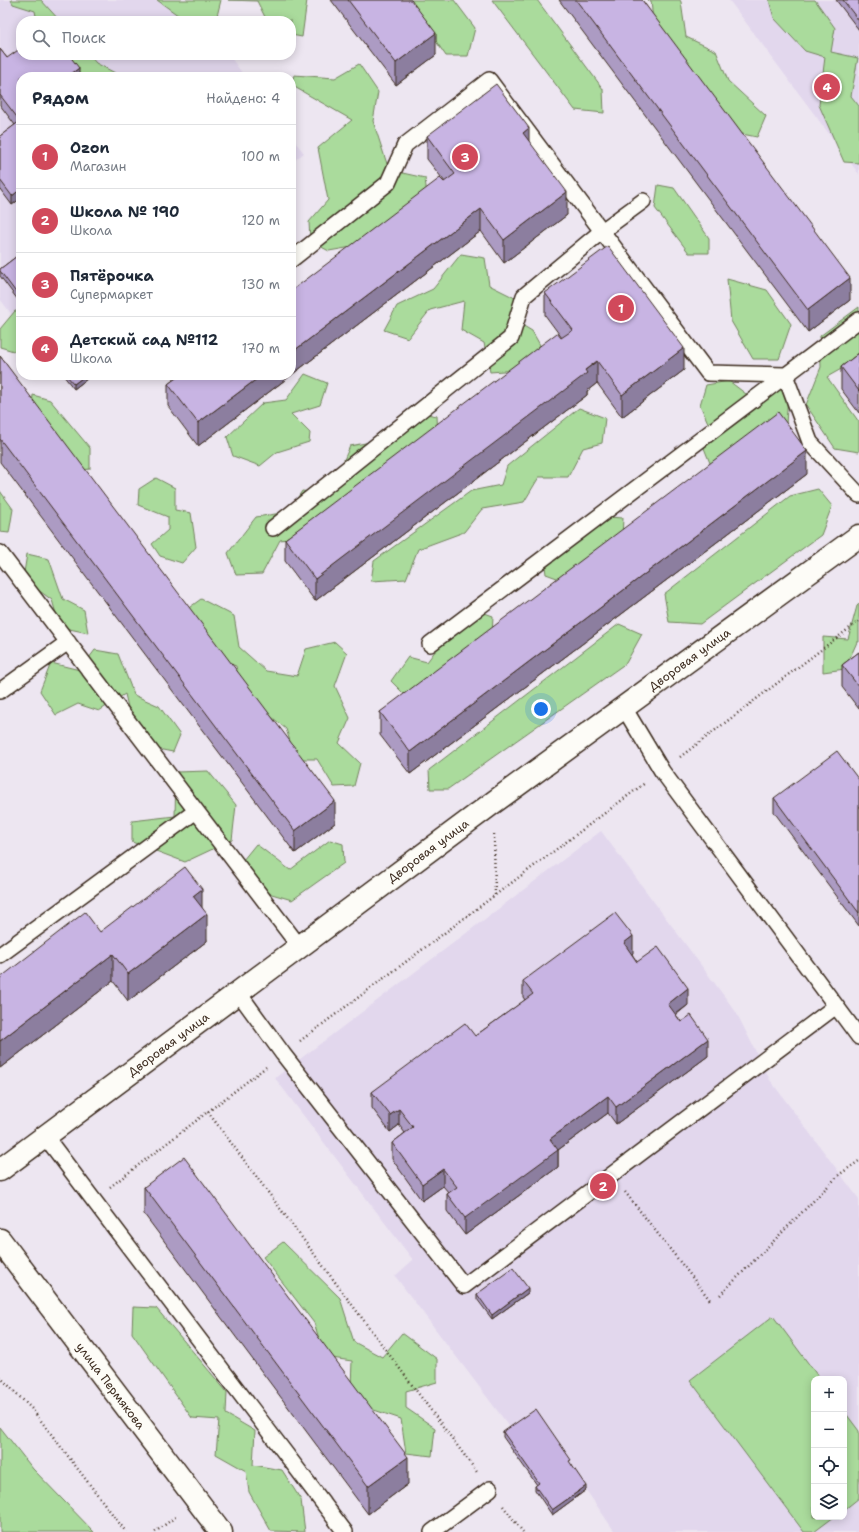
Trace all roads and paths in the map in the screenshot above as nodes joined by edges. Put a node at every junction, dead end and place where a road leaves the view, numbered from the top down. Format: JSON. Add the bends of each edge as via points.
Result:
{"nodes":[{"id":1,"x":643,"y":201,"type":"dead end"},
{"id":2,"x":602,"y":231,"type":"junction"},
{"id":3,"x":296,"y":256,"type":"edge"},
{"id":4,"x":859,"y":320,"type":"edge"},
{"id":5,"x":785,"y":375,"type":"junction"},
{"id":6,"x":859,"y":496,"type":"edge"},
{"id":7,"x":273,"y":528,"type":"dead end"},
{"id":8,"x":859,"y":536,"type":"edge"},
{"id":9,"x":0,"y":553,"type":"edge"},
{"id":10,"x":859,"y":620,"type":"edge"},
{"id":11,"x":68,"y":642,"type":"junction"},
{"id":12,"x":430,"y":644,"type":"dead end"},
{"id":13,"x":0,"y":691,"type":"edge"},
{"id":14,"x":623,"y":706,"type":"junction"},
{"id":15,"x":662,"y":770,"type":"junction"},
{"id":16,"x":494,"y":802,"type":"junction"},
{"id":17,"x":196,"y":811,"type":"junction"},
{"id":18,"x":496,"y":895,"type":"junction"},
{"id":19,"x":299,"y":946,"type":"junction"},
{"id":20,"x":0,"y":955,"type":"edge"},
{"id":21,"x":238,"y":992,"type":"junction"},
{"id":22,"x":836,"y":1006,"type":"junction"},
{"id":23,"x":859,"y":1037,"type":"edge"},
{"id":24,"x":283,"y":1054,"type":"junction"},
{"id":25,"x":208,"y":1112,"type":"junction"},
{"id":26,"x":45,"y":1136,"type":"junction"},
{"id":27,"x":859,"y":1161,"type":"edge"},
{"id":28,"x":0,"y":1170,"type":"edge"},
{"id":29,"x":611,"y":1174,"type":"junction"},
{"id":30,"x":93,"y":1200,"type":"junction"},
{"id":31,"x":0,"y":1240,"type":"edge"},
{"id":32,"x":720,"y":1295,"type":"dead end"},
{"id":33,"x":710,"y":1300,"type":"dead end"},
{"id":34,"x":0,"y":1377,"type":"edge"},
{"id":35,"x":490,"y":1489,"type":"junction"},
{"id":36,"x":126,"y":1532,"type":"edge"},
{"id":37,"x":220,"y":1532,"type":"edge"},
{"id":38,"x":345,"y":1532,"type":"edge"},
{"id":39,"x":432,"y":1532,"type":"edge"},
{"id":40,"x":523,"y":1532,"type":"edge"}],
"edges":[{"from":1,"to":2,"type":"lane"},
{"from":2,"to":3,"type":"lane","via":[[489,80],[405,146],[388,183]]},
{"from":2,"to":5,"type":"lane","via":[[708,373]]},
{"from":2,"to":7,"type":"lane","via":[[524,296],[511,338]]},
{"from":4,"to":5,"type":"lane"},
{"from":5,"to":6,"type":"lane","via":[[810,442]]},
{"from":5,"to":12,"type":"lane"},
{"from":8,"to":14,"type":"street","name":"Дворовая улица"},
{"from":9,"to":11,"type":"lane"},
{"from":10,"to":15,"type":"path"},
{"from":11,"to":13,"type":"lane"},
{"from":11,"to":17,"type":"lane"},
{"from":14,"to":15,"type":"lane"},
{"from":14,"to":16,"type":"street","name":"Дворовая улица"},
{"from":15,"to":18,"type":"path"},
{"from":15,"to":22,"type":"lane"},
{"from":16,"to":18,"type":"path"},
{"from":16,"to":19,"type":"street","name":"Дворовая улица"},
{"from":17,"to":19,"type":"lane"},
{"from":17,"to":20,"type":"lane"},
{"from":18,"to":24,"type":"path"},
{"from":19,"to":21,"type":"street","name":"Дворовая улица"},
{"from":21,"to":24,"type":"lane"},
{"from":21,"to":26,"type":"street","name":"Дворовая улица"},
{"from":22,"to":23,"type":"lane"},
{"from":22,"to":29,"type":"lane"},
{"from":24,"to":25,"type":"path"},
{"from":24,"to":29,"type":"lane","via":[[464,1286]]},
{"from":25,"to":30,"type":"path"},
{"from":25,"to":35,"type":"path"},
{"from":26,"to":28,"type":"street","name":"Дворовая улица"},
{"from":26,"to":30,"type":"lane"},
{"from":27,"to":32,"type":"path","via":[[840,1174]]},
{"from":29,"to":33,"type":"path"},
{"from":30,"to":38,"type":"lane"},
{"from":31,"to":37,"type":"street","name":"улица Пермякова"},
{"from":34,"to":36,"type":"path","via":[[32,1409]]},
{"from":35,"to":39,"type":"lane"},
{"from":35,"to":40,"type":"path"}]}
